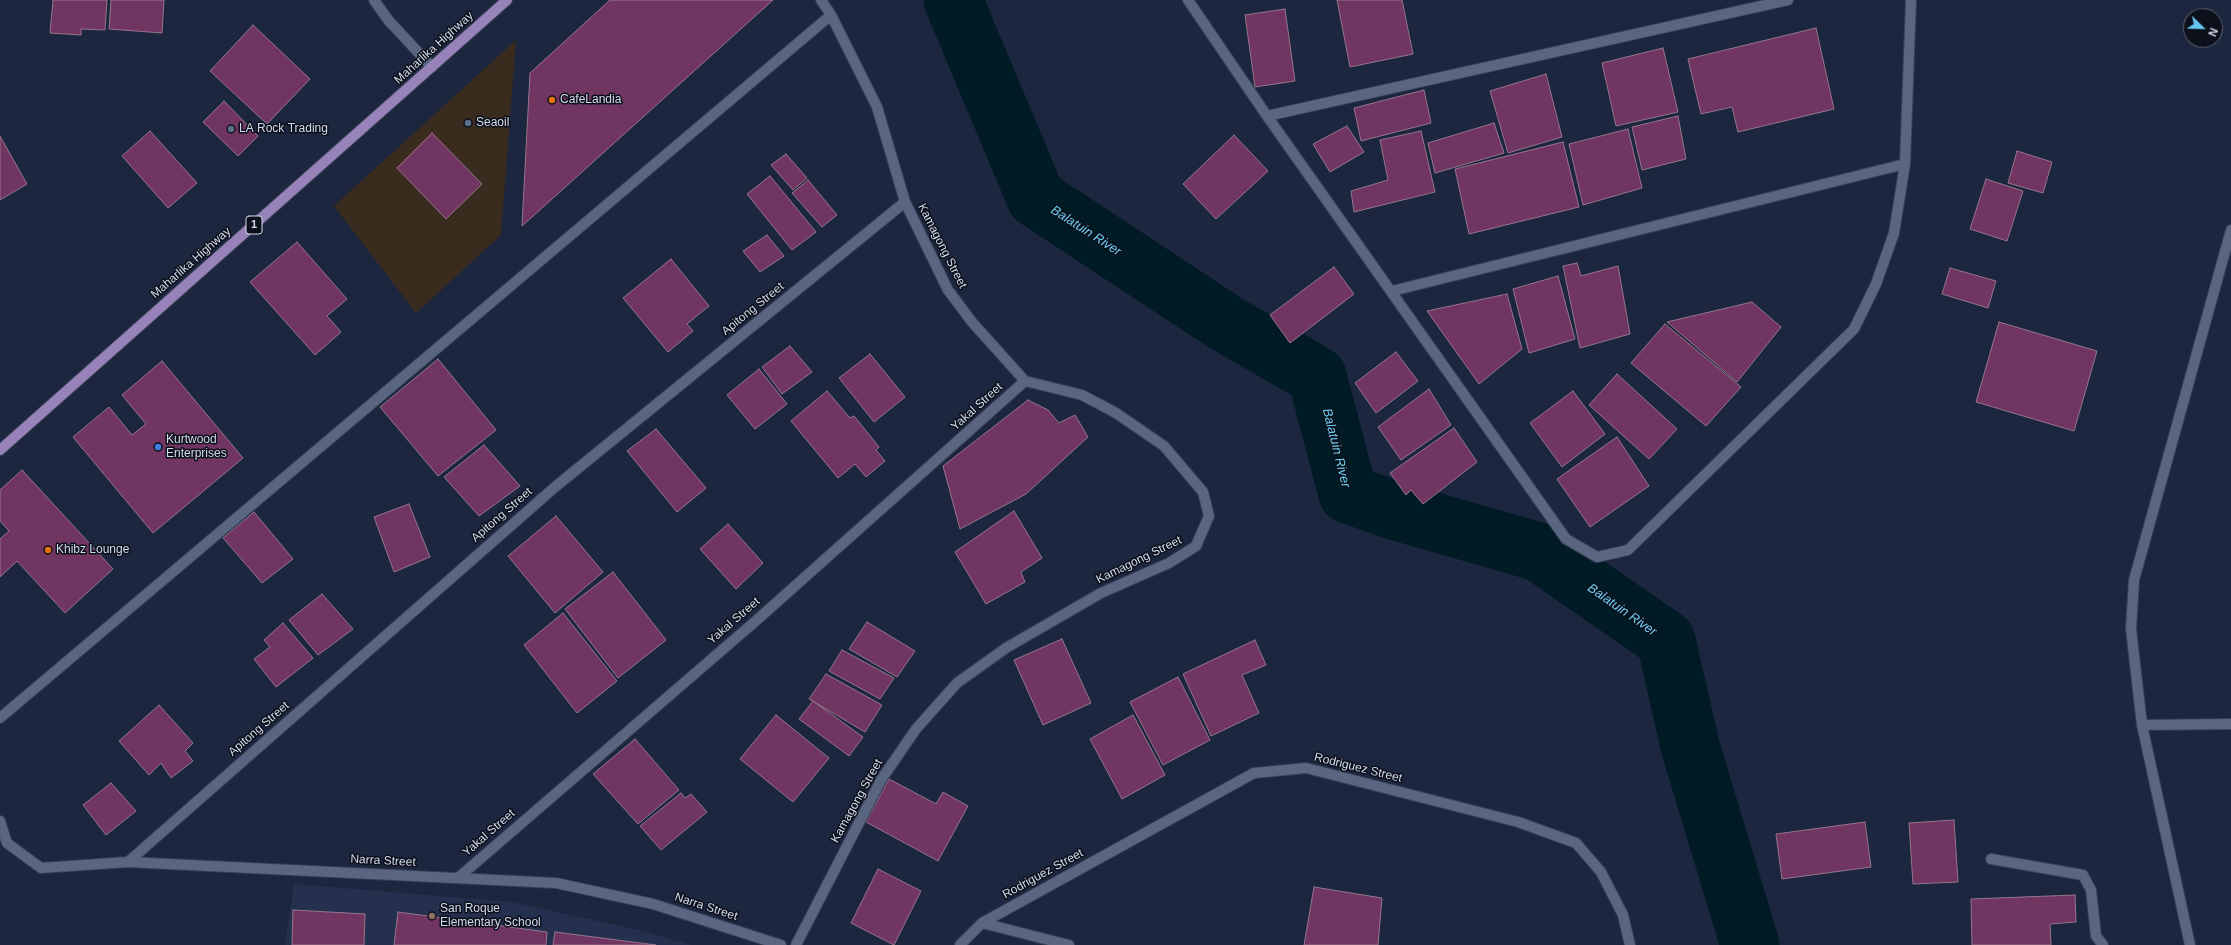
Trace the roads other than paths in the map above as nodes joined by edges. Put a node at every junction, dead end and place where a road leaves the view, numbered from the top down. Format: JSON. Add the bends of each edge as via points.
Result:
{"nodes":[{"id":1,"x":374,"y":0,"type":"edge"},
{"id":2,"x":507,"y":0,"type":"edge"},
{"id":3,"x":821,"y":0,"type":"edge"},
{"id":4,"x":1188,"y":0,"type":"edge"},
{"id":5,"x":1788,"y":0,"type":"edge"},
{"id":6,"x":1911,"y":0,"type":"edge"},
{"id":7,"x":831,"y":15,"type":"junction"},
{"id":8,"x":432,"y":67,"type":"junction"},
{"id":9,"x":1267,"y":116,"type":"junction"},
{"id":10,"x":1905,"y":164,"type":"junction"},
{"id":11,"x":905,"y":202,"type":"junction"},
{"id":12,"x":2231,"y":230,"type":"edge"},
{"id":13,"x":1392,"y":291,"type":"junction"},
{"id":14,"x":1025,"y":382,"type":"junction"},
{"id":15,"x":0,"y":450,"type":"edge"},
{"id":16,"x":0,"y":718,"type":"edge"},
{"id":17,"x":2231,"y":724,"type":"edge"},
{"id":18,"x":2142,"y":725,"type":"junction"},
{"id":19,"x":0,"y":821,"type":"edge"},
{"id":20,"x":1991,"y":859,"type":"dead end"},
{"id":21,"x":128,"y":862,"type":"junction"},
{"id":22,"x":458,"y":878,"type":"junction"},
{"id":23,"x":982,"y":923,"type":"junction"},
{"id":24,"x":781,"y":945,"type":"edge"},
{"id":25,"x":796,"y":945,"type":"edge"},
{"id":26,"x":960,"y":945,"type":"edge"},
{"id":27,"x":1068,"y":945,"type":"edge"},
{"id":28,"x":1630,"y":945,"type":"edge"},
{"id":29,"x":2103,"y":945,"type":"edge"},
{"id":30,"x":2190,"y":945,"type":"edge"}],
"edges":[{"from":1,"to":8,"type":"street","via":[[389,21]]},
{"from":2,"to":8,"type":"main road","name":"Maharlika Highway","number":"1"},
{"from":3,"to":7,"type":"street","name":"Kamagong Street"},
{"from":4,"to":9,"type":"street"},
{"from":5,"to":9,"type":"street"},
{"from":6,"to":10,"type":"street"},
{"from":7,"to":11,"type":"street","name":"Kamagong Street","via":[[877,107]]},
{"from":7,"to":16,"type":"street"},
{"from":8,"to":15,"type":"main road","name":"Maharlika Highway","number":"1"},
{"from":9,"to":13,"type":"street"},
{"from":10,"to":13,"type":"street"},
{"from":10,"to":13,"type":"street","via":[[1894,233],[1876,284],[1854,329],[1628,550],[1616,553],[1597,557],[1566,539]]},
{"from":11,"to":14,"type":"street","name":"Kamagong Street","via":[[948,290],[972,322]]},
{"from":11,"to":21,"type":"street","name":"Apitong Street","via":[[555,486]]},
{"from":12,"to":18,"type":"street","via":[[2134,580],[2131,629]]},
{"from":14,"to":22,"type":"street","name":"Yakal Street","via":[[758,619]]},
{"from":14,"to":25,"type":"street","name":"Kamagong Street","via":[[1082,395],[1116,413],[1164,446],[1203,492],[1209,516],[1196,546],[1169,563],[1101,593],[1006,648],[957,684],[916,729],[881,780]]},
{"from":17,"to":18,"type":"street"},
{"from":18,"to":30,"type":"street"},
{"from":19,"to":21,"type":"street","name":"Narra Street","via":[[7,843],[41,868]]},
{"from":20,"to":29,"type":"street","via":[[2084,875],[2091,890],[2096,936]]},
{"from":21,"to":22,"type":"street","name":"Narra Street"},
{"from":22,"to":24,"type":"street","name":"Narra Street","via":[[556,883],[653,904]]},
{"from":23,"to":26,"type":"street","name":"Rodriguez Street"},
{"from":23,"to":27,"type":"street"},
{"from":23,"to":28,"type":"street","name":"Rodriguez Street","via":[[1254,773],[1306,768],[1518,822],[1576,843],[1601,872],[1623,915]]}]}
